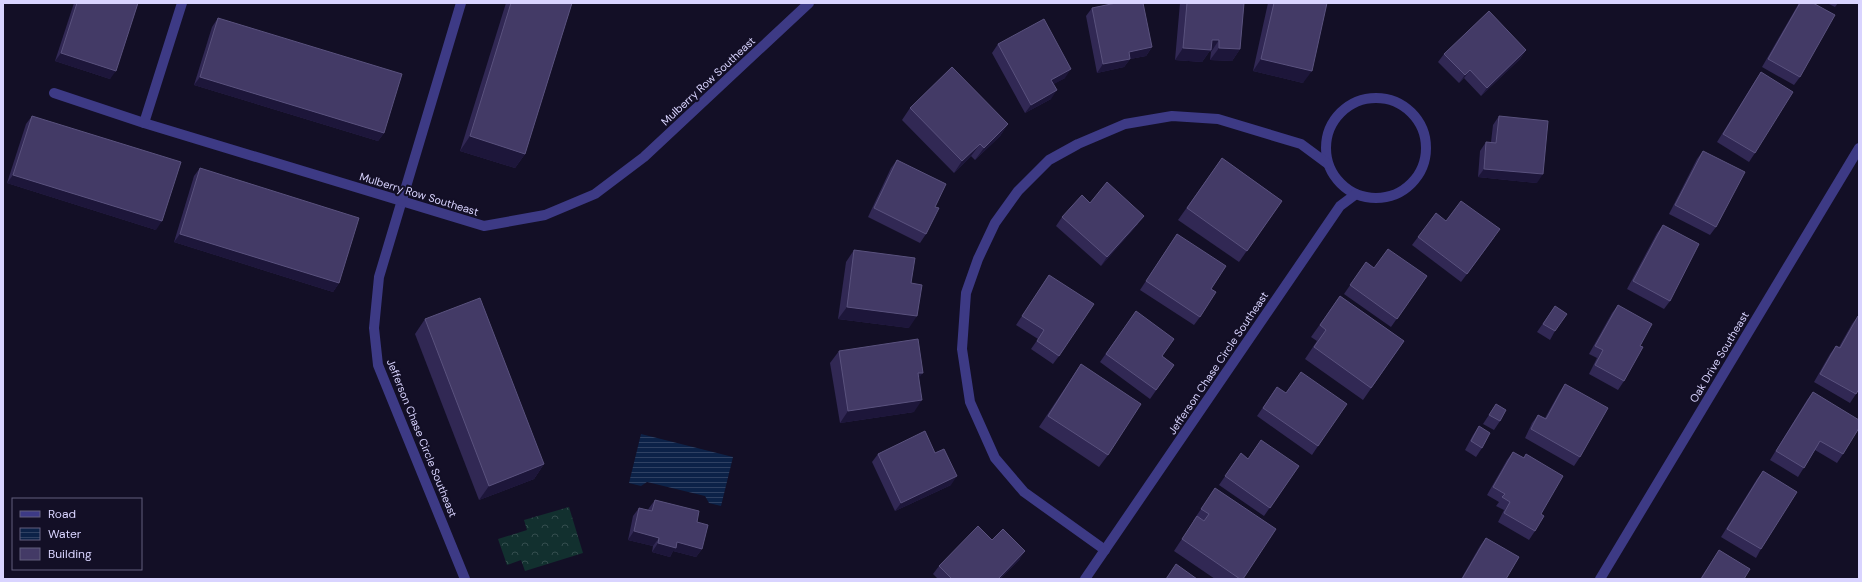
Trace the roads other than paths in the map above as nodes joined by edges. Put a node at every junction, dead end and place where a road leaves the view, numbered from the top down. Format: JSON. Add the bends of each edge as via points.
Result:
{"nodes":[{"id":1,"x":182,"y":3,"type":"edge"},
{"id":2,"x":461,"y":3,"type":"edge"},
{"id":3,"x":810,"y":3,"type":"edge"},
{"id":4,"x":54,"y":93,"type":"dead end"},
{"id":5,"x":144,"y":123,"type":"junction"},
{"id":6,"x":1859,"y":148,"type":"edge"},
{"id":7,"x":1328,"y":164,"type":"junction"},
{"id":8,"x":1356,"y":194,"type":"junction"},
{"id":9,"x":401,"y":202,"type":"junction"},
{"id":10,"x":1104,"y":550,"type":"junction"},
{"id":11,"x":465,"y":579,"type":"edge"},
{"id":12,"x":1085,"y":579,"type":"edge"},
{"id":13,"x":1600,"y":579,"type":"edge"}],
"edges":[{"from":1,"to":5,"type":"street"},
{"from":2,"to":9,"type":"street","name":"Jefferson Chase Circle Southeast"},
{"from":3,"to":9,"type":"street","name":"Mulberry Row Southeast","via":[[644,157],[595,194],[545,215],[484,226]]},
{"from":4,"to":5,"type":"street","name":"Mulberry Row Southeast"},
{"from":5,"to":9,"type":"street","name":"Mulberry Row Southeast"},
{"from":6,"to":13,"type":"street","name":"Oak Drive Southeast"},
{"from":7,"to":8,"type":"street","via":[[1336,179]]},
{"from":7,"to":8,"type":"street","via":[[1326,153],[1329,130],[1342,111],[1352,104],[1378,98],[1397,102],[1411,111],[1423,131],[1426,149],[1423,167],[1410,185],[1390,196]]},
{"from":7,"to":10,"type":"street","via":[[1301,144],[1218,119],[1172,116],[1125,124],[1078,144],[1049,160],[1018,191],[995,223],[966,293],[962,349],[970,402],[995,458],[1024,492]]},
{"from":8,"to":10,"type":"street","name":"Jefferson Chase Circle Southeast","via":[[1340,206]]},
{"from":9,"to":11,"type":"street","name":"Jefferson Chase Circle Southeast","via":[[379,277],[374,328],[378,365]]},
{"from":10,"to":12,"type":"street","name":"Jefferson Chase Circle Southeast"}]}
